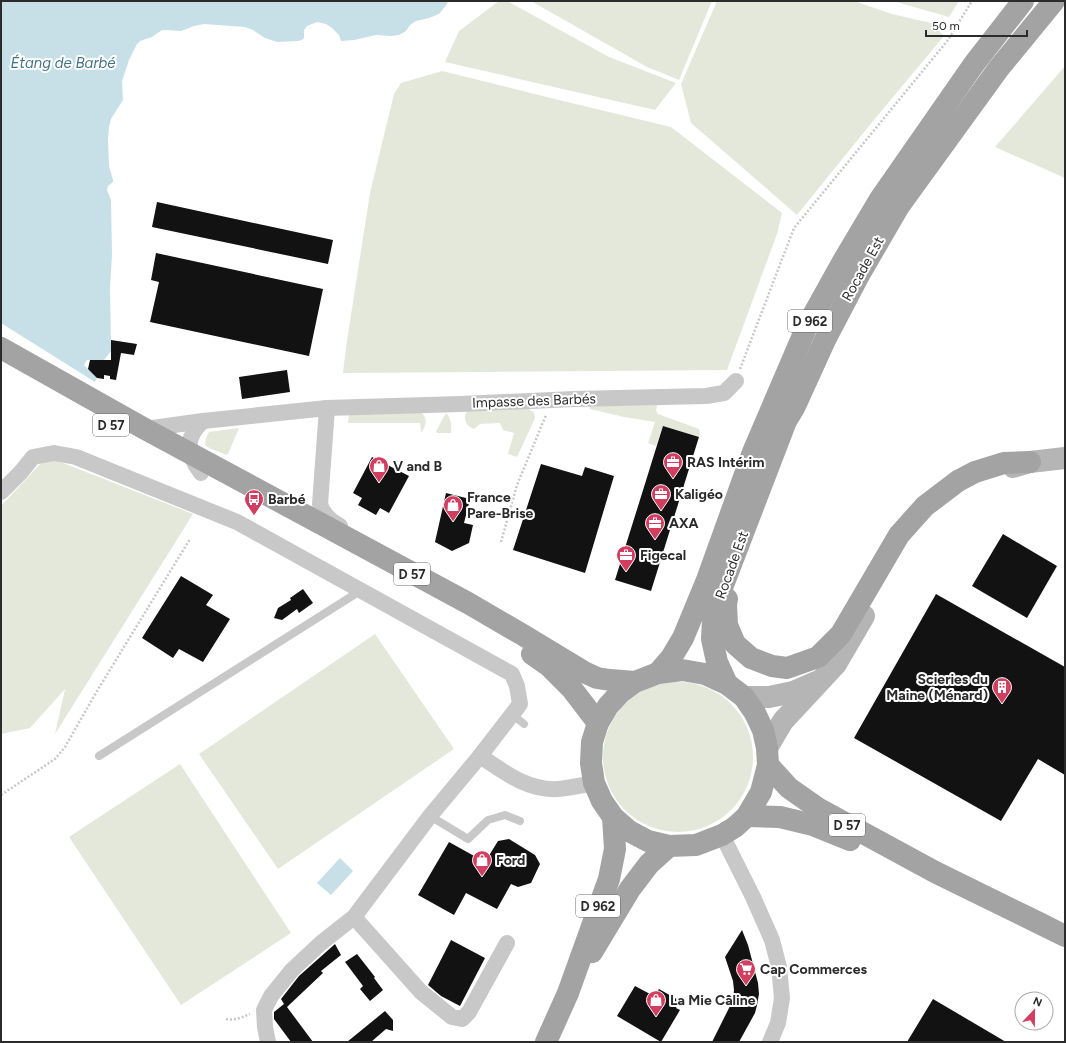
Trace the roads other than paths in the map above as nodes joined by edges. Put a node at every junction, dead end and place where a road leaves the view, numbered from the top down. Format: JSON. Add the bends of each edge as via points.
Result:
{"nodes":[{"id":1,"x":1023,"y":1,"type":"edge"},
{"id":2,"x":1054,"y":1,"type":"edge"},
{"id":3,"x":1,"y":348,"type":"edge"},
{"id":4,"x":1,"y":364,"type":"edge"},
{"id":5,"x":736,"y":381,"type":"road end"},
{"id":6,"x":795,"y":406,"type":"junction"},
{"id":7,"x":326,"y":408,"type":"junction"},
{"id":8,"x":203,"y":421,"type":"junction"},
{"id":9,"x":145,"y":429,"type":"junction"},
{"id":10,"x":191,"y":454,"type":"junction"},
{"id":11,"x":1065,"y":458,"type":"edge"},
{"id":12,"x":1030,"y":462,"type":"junction"},
{"id":13,"x":201,"y":474,"type":"junction"},
{"id":14,"x":1,"y":492,"type":"edge"},
{"id":15,"x":440,"y":589,"type":"junction"},
{"id":16,"x":360,"y":591,"type":"junction"},
{"id":17,"x":658,"y":673,"type":"junction"},
{"id":18,"x":821,"y":680,"type":"junction"},
{"id":19,"x":635,"y":682,"type":"junction"},
{"id":20,"x":735,"y":691,"type":"junction"},
{"id":21,"x":598,"y":723,"type":"junction"},
{"id":22,"x":99,"y":756,"type":"dead end"},
{"id":23,"x":480,"y":756,"type":"junction"},
{"id":24,"x":767,"y":757,"type":"junction"},
{"id":25,"x":594,"y":783,"type":"junction"},
{"id":26,"x":430,"y":816,"type":"junction"},
{"id":27,"x":747,"y":816,"type":"junction"},
{"id":28,"x":613,"y":817,"type":"junction"},
{"id":29,"x":520,"y":821,"type":"dead end"},
{"id":30,"x":722,"y":835,"type":"junction"},
{"id":31,"x":668,"y":846,"type":"junction"},
{"id":32,"x":934,"y":872,"type":"junction"},
{"id":33,"x":354,"y":917,"type":"junction"},
{"id":34,"x":1039,"y":923,"type":"junction"},
{"id":35,"x":1065,"y":936,"type":"edge"},
{"id":36,"x":1065,"y":940,"type":"edge"},
{"id":37,"x":507,"y":943,"type":"dead end"},
{"id":38,"x":568,"y":993,"type":"junction"},
{"id":39,"x":268,"y":1042,"type":"edge"},
{"id":40,"x":546,"y":1042,"type":"edge"},
{"id":41,"x":770,"y":1042,"type":"edge"}],
"edges":[{"from":1,"to":17,"type":"main road","name":"Rocade Est","number":"D 962","via":[[974,64],[880,199],[807,326],[753,452],[707,580],[683,638]]},
{"from":2,"to":6,"type":"main road","name":"Rocade Est","number":"D 962","via":[[999,68],[899,206],[825,340]]},
{"from":3,"to":9,"type":"main road","number":"D 57"},
{"from":4,"to":13,"type":"main road","number":"D 57"},
{"from":5,"to":7,"type":"street","name":"Impasse des Barbés","via":[[724,393],[706,396]]},
{"from":6,"to":12,"type":"main road","via":[[792,423],[732,578],[726,604],[727,624],[735,644],[751,658],[772,666],[787,668],[818,657],[841,634],[899,535],[925,506],[958,481],[975,472],[1004,463]]},
{"from":6,"to":20,"type":"main road","name":"Rocade Est","number":"D 962","via":[[780,436],[723,585],[713,620],[712,639],[717,662]]},
{"from":7,"to":8,"type":"street","name":"Impasse des Barbés"},
{"from":7,"to":15,"type":"street","via":[[321,508],[329,520]]},
{"from":8,"to":9,"type":"street","name":"Impasse des Barbés"},
{"from":8,"to":10,"type":"street","via":[[191,436]]},
{"from":9,"to":10,"type":"main road","number":"D 57"},
{"from":10,"to":13,"type":"street"},
{"from":10,"to":15,"type":"main road","number":"D 57"},
{"from":11,"to":12,"type":"main road"},
{"from":12,"to":18,"type":"main road","via":[[991,472],[944,502],[922,523],[903,548],[836,664]]},
{"from":13,"to":21,"type":"main road","number":"D 57","via":[[517,644],[549,666],[572,689]]},
{"from":14,"to":16,"type":"street","via":[[33,457],[54,453],[76,457],[237,522]]},
{"from":15,"to":19,"type":"main road","number":"D 57","via":[[584,672],[597,678]]},
{"from":16,"to":22,"type":"lane"},
{"from":16,"to":23,"type":"street","via":[[512,674],[520,704],[518,719]]},
{"from":17,"to":19,"type":"main road"},
{"from":17,"to":20,"type":"main road","via":[[682,670],[705,674]]},
{"from":18,"to":20,"type":"main road","via":[[793,692],[769,697]]},
{"from":18,"to":24,"type":"main road","via":[[783,721]]},
{"from":19,"to":21,"type":"main road","via":[[620,692]]},
{"from":20,"to":24,"type":"main road","name":"Rocade Est","via":[[755,712],[763,730]]},
{"from":21,"to":25,"type":"main road","via":[[592,742],[591,763]]},
{"from":23,"to":25,"type":"street","via":[[523,784],[558,789]]},
{"from":23,"to":26,"type":"street"},
{"from":24,"to":27,"type":"main road","via":[[761,792]]},
{"from":24,"to":32,"type":"main road","number":"D 57","via":[[789,788],[819,809]]},
{"from":25,"to":28,"type":"main road"},
{"from":26,"to":29,"type":"lane","via":[[468,839],[488,820],[505,815]]},
{"from":26,"to":33,"type":"street"},
{"from":27,"to":30,"type":"main road"},
{"from":27,"to":32,"type":"main road","number":"D 57","via":[[780,817],[813,825]]},
{"from":28,"to":31,"type":"main road","via":[[629,831]]},
{"from":28,"to":38,"type":"main road","number":"D 962","via":[[616,850],[609,879]]},
{"from":30,"to":31,"type":"main road","via":[[696,845]]},
{"from":30,"to":41,"type":"street","via":[[772,940],[779,967],[782,998],[778,1023]]},
{"from":31,"to":38,"type":"main road","number":"D 962","via":[[649,864],[630,889]]},
{"from":32,"to":34,"type":"main road","number":"D 57"},
{"from":33,"to":37,"type":"street","via":[[421,992],[452,1017],[462,1019],[469,1012]]},
{"from":33,"to":39,"type":"street","via":[[292,970],[271,996],[264,1010]]},
{"from":34,"to":35,"type":"main road","number":"D 57"},
{"from":34,"to":36,"type":"street"},
{"from":38,"to":40,"type":"main road","number":"D 962"}]}
